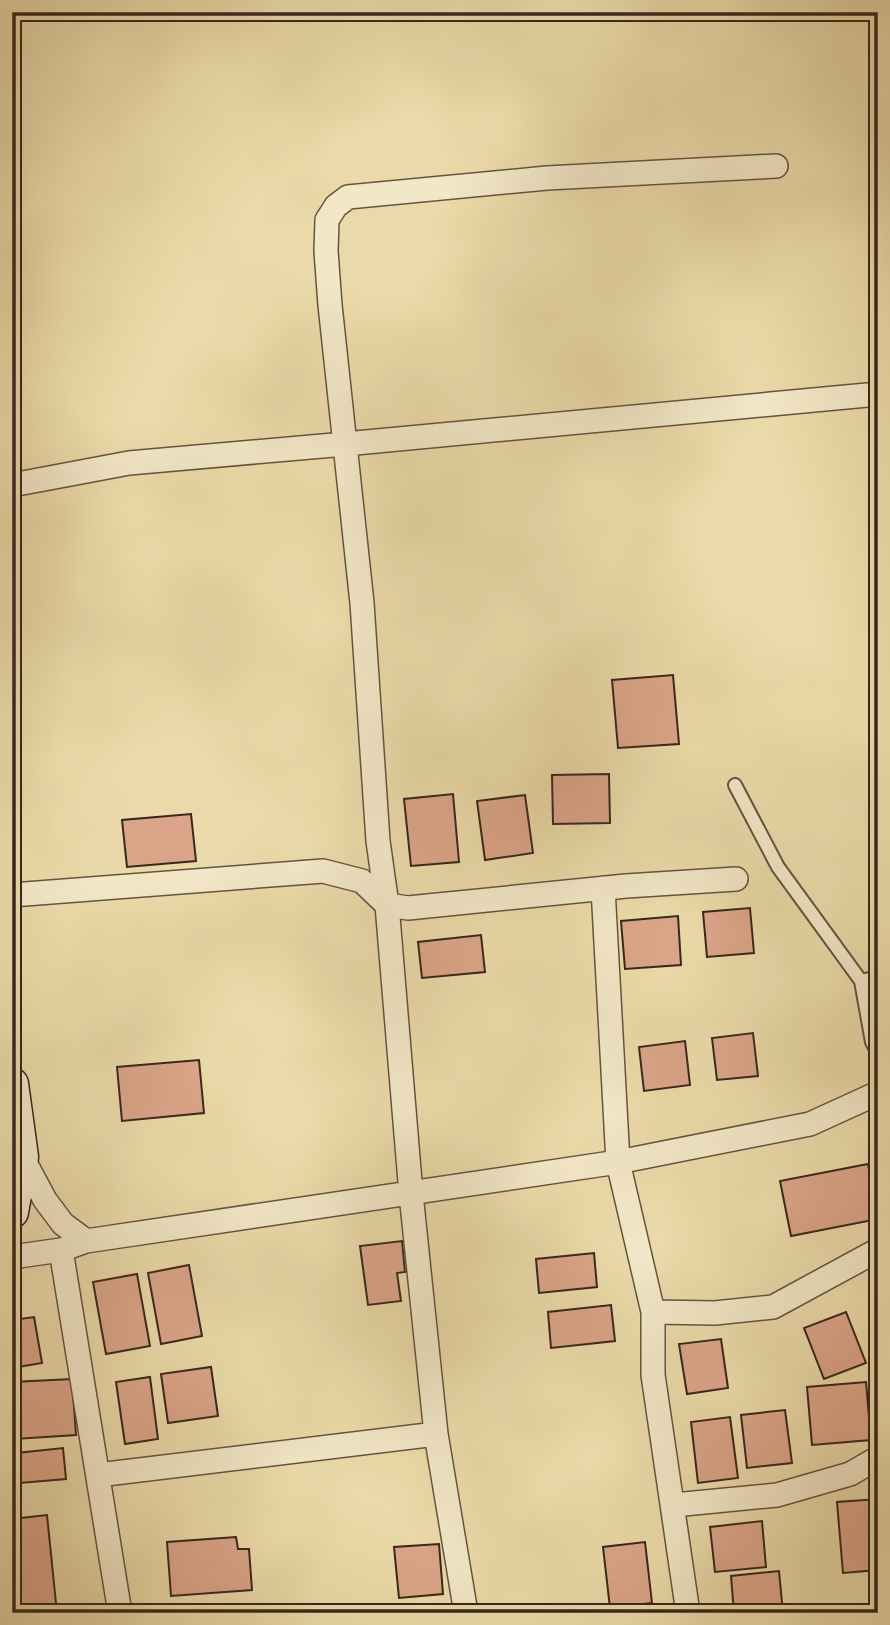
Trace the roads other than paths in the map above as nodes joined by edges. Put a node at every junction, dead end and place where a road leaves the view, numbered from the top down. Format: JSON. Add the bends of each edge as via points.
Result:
{"nodes":[{"id":1,"x":776,"y":166,"type":"dead end"},
{"id":2,"x":878,"y":394,"type":"edge"},
{"id":3,"x":345,"y":444,"type":"junction"},
{"id":4,"x":12,"y":485,"type":"edge"},
{"id":5,"x":735,"y":785,"type":"dead end"},
{"id":6,"x":736,"y":879,"type":"dead end"},
{"id":7,"x":603,"y":888,"type":"junction"},
{"id":8,"x":12,"y":895,"type":"edge"},
{"id":9,"x":387,"y":905,"type":"junction"},
{"id":10,"x":878,"y":976,"type":"edge"},
{"id":11,"x":861,"y":981,"type":"junction"},
{"id":12,"x":878,"y":1053,"type":"edge"},
{"id":13,"x":12,"y":1084,"type":"edge"},
{"id":14,"x":878,"y":1093,"type":"edge"},
{"id":15,"x":17,"y":1156,"type":"edge"},
{"id":16,"x":618,"y":1162,"type":"junction"},
{"id":17,"x":411,"y":1194,"type":"junction"},
{"id":18,"x":12,"y":1212,"type":"edge"},
{"id":19,"x":86,"y":1241,"type":"junction"},
{"id":20,"x":61,"y":1250,"type":"junction"},
{"id":21,"x":878,"y":1250,"type":"edge"},
{"id":22,"x":12,"y":1257,"type":"edge"},
{"id":23,"x":653,"y":1312,"type":"junction"},
{"id":24,"x":436,"y":1434,"type":"junction"},
{"id":25,"x":878,"y":1458,"type":"edge"},
{"id":26,"x":98,"y":1475,"type":"junction"},
{"id":27,"x":674,"y":1505,"type":"junction"},
{"id":28,"x":120,"y":1613,"type":"edge"},
{"id":29,"x":466,"y":1613,"type":"edge"},
{"id":30,"x":688,"y":1613,"type":"edge"}],
"edges":[{"from":1,"to":3,"type":"street","via":[[547,178],[348,197],[327,220],[326,251]]},
{"from":2,"to":3,"type":"street"},
{"from":3,"to":4,"type":"street","via":[[129,463]]},
{"from":3,"to":9,"type":"street"},
{"from":5,"to":11,"type":"lane","via":[[778,867]]},
{"from":6,"to":7,"type":"street"},
{"from":7,"to":9,"type":"street","via":[[408,908]]},
{"from":7,"to":16,"type":"street"},
{"from":8,"to":9,"type":"street","via":[[323,871],[362,881]]},
{"from":9,"to":17,"type":"street"},
{"from":10,"to":11,"type":"lane"},
{"from":11,"to":12,"type":"lane"},
{"from":13,"to":15,"type":"street"},
{"from":14,"to":16,"type":"street","via":[[810,1124]]},
{"from":15,"to":18,"type":"street"},
{"from":15,"to":19,"type":"street","via":[[63,1224]]},
{"from":16,"to":17,"type":"street"},
{"from":16,"to":23,"type":"street"},
{"from":17,"to":19,"type":"street"},
{"from":17,"to":24,"type":"street"},
{"from":19,"to":20,"type":"street"},
{"from":20,"to":22,"type":"street"},
{"from":20,"to":26,"type":"street"},
{"from":21,"to":23,"type":"street","via":[[773,1307],[715,1313]]},
{"from":23,"to":27,"type":"street","via":[[653,1376]]},
{"from":24,"to":26,"type":"street"},
{"from":24,"to":29,"type":"street"},
{"from":25,"to":27,"type":"street","via":[[850,1474],[777,1494]]},
{"from":26,"to":28,"type":"street"},
{"from":27,"to":30,"type":"street"}]}
